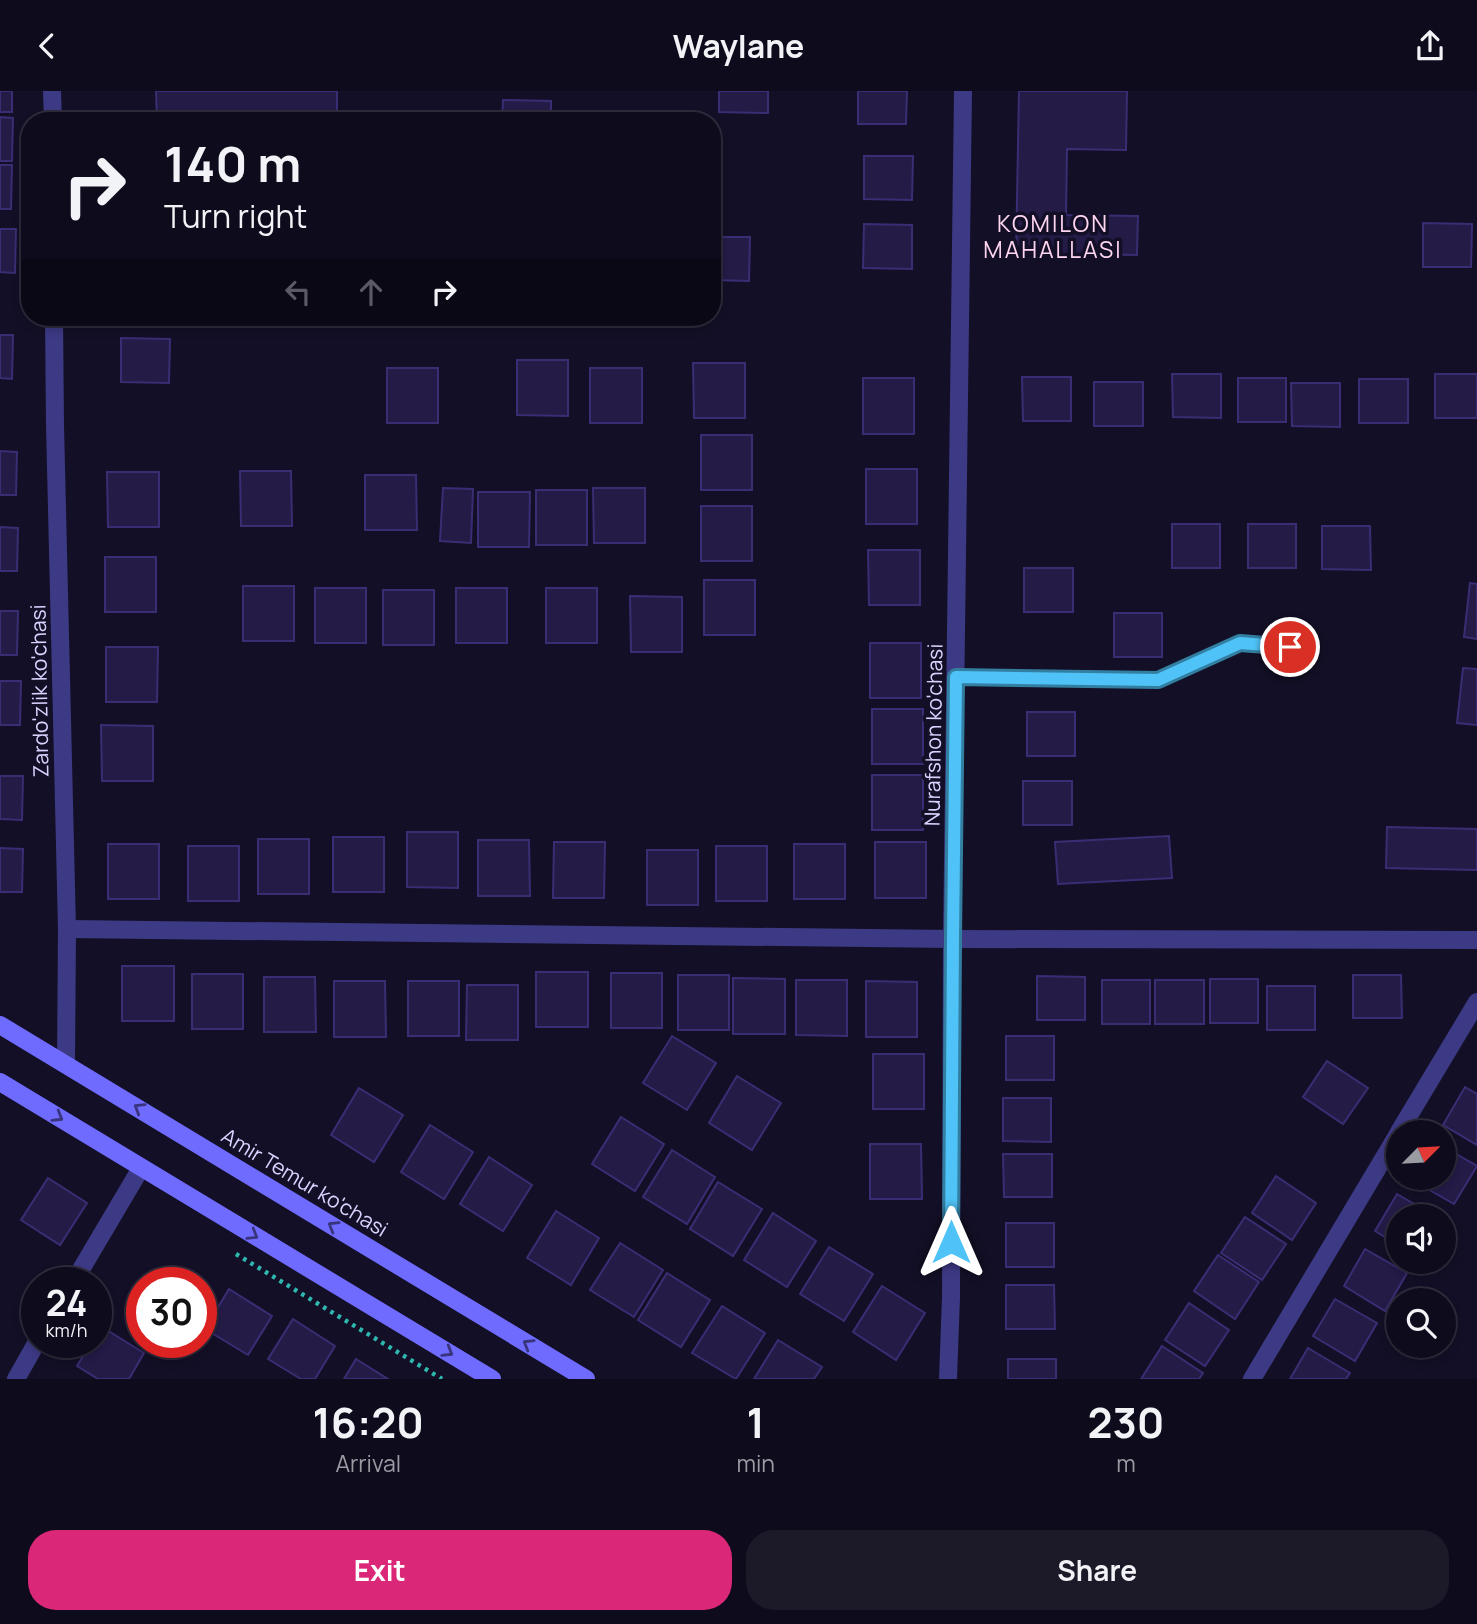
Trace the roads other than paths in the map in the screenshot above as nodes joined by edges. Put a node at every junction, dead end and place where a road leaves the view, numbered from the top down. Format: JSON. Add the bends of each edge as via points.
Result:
{"nodes":[{"id":1,"x":52,"y":91,"type":"edge"},
{"id":2,"x":963,"y":91,"type":"edge"},
{"id":3,"x":52,"y":112,"type":"edge"},
{"id":4,"x":54,"y":326,"type":"edge"},
{"id":5,"x":1290,"y":647,"type":"dead end"},
{"id":6,"x":956,"y":677,"type":"junction"},
{"id":7,"x":68,"y":929,"type":"junction"},
{"id":8,"x":953,"y":939,"type":"junction"},
{"id":9,"x":1477,"y":940,"type":"edge"},
{"id":10,"x":1477,"y":1002,"type":"edge"},
{"id":11,"x":0,"y":1025,"type":"edge"},
{"id":12,"x":66,"y":1063,"type":"junction"},
{"id":13,"x":0,"y":1082,"type":"edge"},
{"id":14,"x":1407,"y":1120,"type":"edge"},
{"id":15,"x":1386,"y":1155,"type":"edge"},
{"id":16,"x":141,"y":1168,"type":"junction"},
{"id":17,"x":82,"y":1267,"type":"edge"},
{"id":18,"x":28,"y":1358,"type":"edge"},
{"id":19,"x":16,"y":1379,"type":"edge"},
{"id":20,"x":492,"y":1379,"type":"edge"},
{"id":21,"x":586,"y":1379,"type":"edge"},
{"id":22,"x":948,"y":1379,"type":"edge"},
{"id":23,"x":1252,"y":1379,"type":"edge"}],
"edges":[{"from":1,"to":3,"type":"street"},
{"from":2,"to":6,"type":"street","name":"Nurafshon ko'chasi"},
{"from":4,"to":7,"type":"street","name":"Zardo'zlik ko'chasi"},
{"from":5,"to":6,"type":"lane","via":[[1240,643],[1158,680]]},
{"from":6,"to":8,"type":"street","name":"Nurafshon ko'chasi"},
{"from":7,"to":8,"type":"street"},
{"from":7,"to":12,"type":"street","name":"Zardo'zlik ko'chasi"},
{"from":8,"to":9,"type":"street"},
{"from":8,"to":22,"type":"street","name":"Nurafshon ko'chasi"},
{"from":10,"to":14,"type":"street"},
{"from":11,"to":12,"type":"main road","name":"Amir Temur ko'chasi"},
{"from":21,"to":12,"type":"main road","name":"Amir Temur ko'chasi","one_way":true},
{"from":13,"to":16,"type":"main road","one_way":true},
{"from":15,"to":23,"type":"street"},
{"from":16,"to":17,"type":"street"},
{"from":16,"to":20,"type":"main road","one_way":true},
{"from":18,"to":19,"type":"street"}]}
